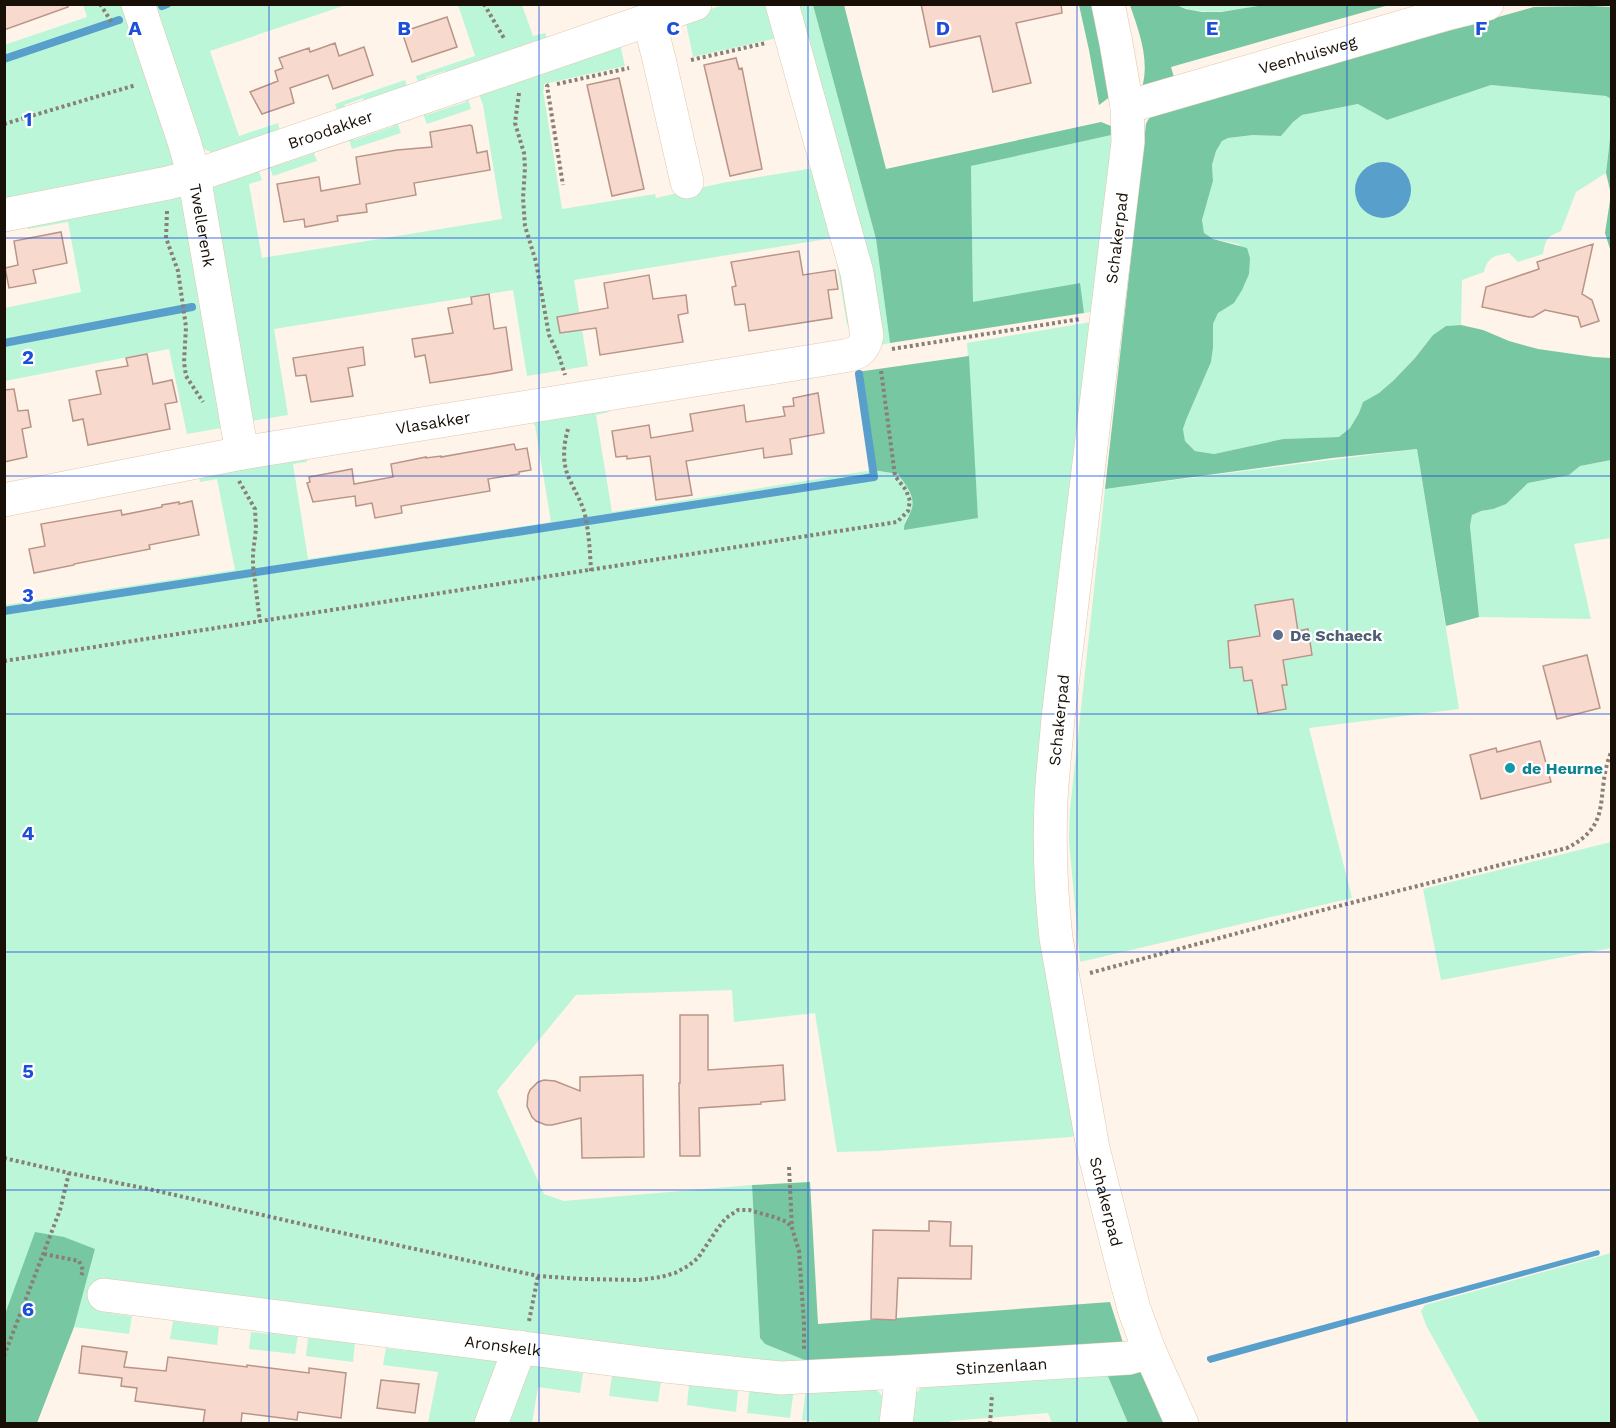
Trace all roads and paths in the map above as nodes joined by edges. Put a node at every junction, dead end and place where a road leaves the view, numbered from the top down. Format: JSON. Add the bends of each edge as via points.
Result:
{"nodes":[{"id":1,"x":100,"y":4,"type":"edge"},
{"id":2,"x":484,"y":4,"type":"edge"},
{"id":3,"x":695,"y":4,"type":"edge"},
{"id":4,"x":782,"y":4,"type":"edge"},
{"id":5,"x":1108,"y":4,"type":"edge"},
{"id":6,"x":1487,"y":4,"type":"edge"},
{"id":7,"x":124,"y":12,"type":"edge"},
{"id":8,"x":649,"y":20,"type":"junction"},
{"id":9,"x":775,"y":41,"type":"dead end"},
{"id":10,"x":691,"y":60,"type":"dead end"},
{"id":11,"x":516,"y":66,"type":"junction"},
{"id":12,"x":629,"y":68,"type":"dead end"},
{"id":13,"x":138,"y":85,"type":"dead end"},
{"id":14,"x":1127,"y":107,"type":"junction"},
{"id":15,"x":4,"y":124,"type":"edge"},
{"id":16,"x":194,"y":176,"type":"junction"},
{"id":17,"x":687,"y":182,"type":"dead end"},
{"id":18,"x":563,"y":185,"type":"dead end"},
{"id":19,"x":4,"y":215,"type":"edge"},
{"id":20,"x":181,"y":300,"type":"dead end"},
{"id":21,"x":1107,"y":315,"type":"junction"},
{"id":22,"x":870,"y":350,"type":"junction"},
{"id":23,"x":568,"y":401,"type":"junction"},
{"id":24,"x":204,"y":406,"type":"dead end"},
{"id":25,"x":237,"y":454,"type":"junction"},
{"id":26,"x":4,"y":500,"type":"edge"},
{"id":27,"x":591,"y":571,"type":"junction"},
{"id":28,"x":260,"y":622,"type":"junction"},
{"id":29,"x":4,"y":661,"type":"edge"},
{"id":30,"x":1611,"y":750,"type":"edge"},
{"id":31,"x":1079,"y":975,"type":"dead end"},
{"id":32,"x":4,"y":1158,"type":"edge"},
{"id":33,"x":789,"y":1167,"type":"dead end"},
{"id":34,"x":69,"y":1173,"type":"junction"},
{"id":35,"x":792,"y":1228,"type":"junction"},
{"id":36,"x":44,"y":1254,"type":"junction"},
{"id":37,"x":538,"y":1276,"type":"junction"},
{"id":38,"x":104,"y":1295,"type":"joint"},
{"id":39,"x":524,"y":1335,"type":"junction"},
{"id":40,"x":1149,"y":1350,"type":"junction"},
{"id":41,"x":4,"y":1356,"type":"edge"},
{"id":42,"x":902,"y":1372,"type":"junction"},
{"id":43,"x":804,"y":1378,"type":"junction"},
{"id":44,"x":992,"y":1390,"type":"dead end"},
{"id":45,"x":491,"y":1424,"type":"edge"},
{"id":46,"x":896,"y":1424,"type":"edge"},
{"id":47,"x":990,"y":1424,"type":"edge"},
{"id":48,"x":1182,"y":1424,"type":"edge"}],
"edges":[{"from":1,"to":7,"type":"path"},
{"from":2,"to":11,"type":"path"},
{"from":3,"to":8,"type":"street","name":"Broodakker"},
{"from":4,"to":22,"type":"street","via":[[857,273]]},
{"from":5,"to":14,"type":"street","name":"Schakerpad"},
{"from":6,"to":14,"type":"street","name":"Veenhuisweg"},
{"from":7,"to":16,"type":"street","name":"Twellerenk","via":[[184,141]]},
{"from":8,"to":11,"type":"street","name":"Broodakker"},
{"from":8,"to":17,"type":"street"},
{"from":9,"to":10,"type":"path"},
{"from":11,"to":16,"type":"street","name":"Broodakker"},
{"from":11,"to":23,"type":"path","via":[[519,86],[515,123],[524,153],[525,226],[536,262],[549,335],[565,373]]},
{"from":12,"to":18,"type":"path","via":[[547,86]]},
{"from":13,"to":15,"type":"path"},
{"from":14,"to":21,"type":"street","name":"Schakerpad","via":[[1128,142]]},
{"from":16,"to":19,"type":"street","name":"Broodakker"},
{"from":16,"to":25,"type":"street","name":"Twellerenk"},
{"from":20,"to":24,"type":"path","via":[[186,327],[186,376]]},
{"from":21,"to":22,"type":"path"},
{"from":21,"to":40,"type":"street","name":"Schakerpad","via":[[1058,718],[1050,854],[1056,938],[1093,1148],[1134,1308]]},
{"from":22,"to":23,"type":"street","name":"Vlasakker"},
{"from":22,"to":27,"type":"path","via":[[895,476],[910,501],[908,511],[897,522]]},
{"from":23,"to":25,"type":"street","name":"Vlasakker"},
{"from":23,"to":27,"type":"path","via":[[571,418],[564,461],[585,513]]},
{"from":25,"to":26,"type":"street","name":"Vlasakker"},
{"from":25,"to":28,"type":"path","via":[[236,473],[255,509],[253,566]]},
{"from":27,"to":28,"type":"path"},
{"from":28,"to":29,"type":"path"},
{"from":30,"to":31,"type":"path","via":[[1603,818],[1596,831],[1567,848]]},
{"from":32,"to":34,"type":"path"},
{"from":33,"to":35,"type":"path"},
{"from":34,"to":36,"type":"path"},
{"from":34,"to":37,"type":"path"},
{"from":35,"to":37,"type":"path","via":[[774,1217],[738,1209],[726,1218],[698,1258],[668,1275],[639,1280]]},
{"from":35,"to":43,"type":"path","via":[[799,1251]]},
{"from":36,"to":38,"type":"path","via":[[79,1261],[81,1293]]},
{"from":36,"to":41,"type":"path"},
{"from":37,"to":39,"type":"path"},
{"from":38,"to":39,"type":"street","name":"Aronskelk"},
{"from":39,"to":43,"type":"street","name":"Aronskelk","via":[[676,1367]]},
{"from":39,"to":45,"type":"street"},
{"from":40,"to":42,"type":"street","name":"Stinzenlaan","via":[[1129,1358]]},
{"from":40,"to":48,"type":"street","name":"Schakerpad"},
{"from":42,"to":43,"type":"street","name":"Aronskelk"},
{"from":42,"to":46,"type":"street"},
{"from":44,"to":47,"type":"path"}]}
